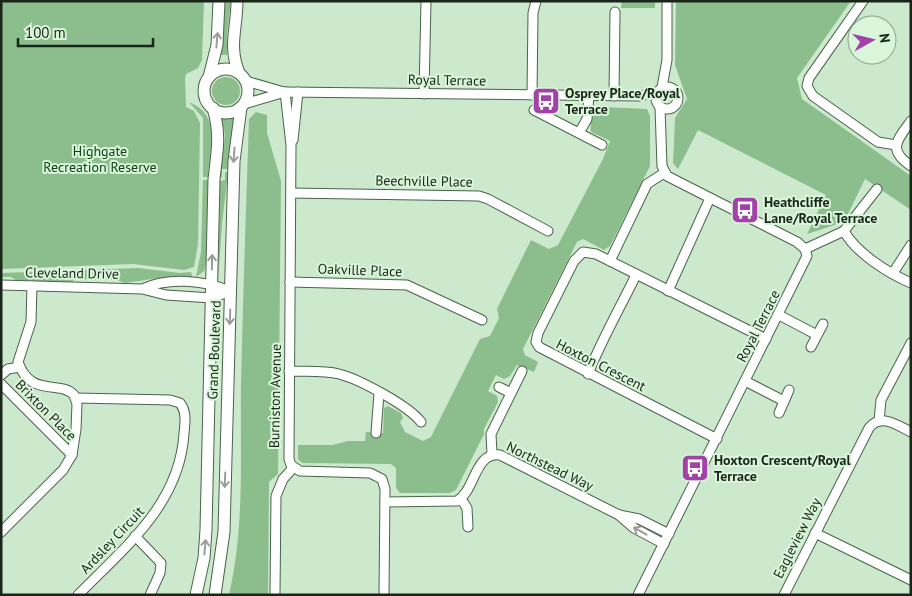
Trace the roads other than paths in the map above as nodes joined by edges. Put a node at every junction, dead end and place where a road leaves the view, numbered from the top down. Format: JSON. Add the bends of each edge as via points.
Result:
{"nodes":[{"id":1,"x":219,"y":1,"type":"edge"},
{"id":2,"x":237,"y":1,"type":"edge"},
{"id":3,"x":426,"y":1,"type":"edge"},
{"id":4,"x":536,"y":1,"type":"edge"},
{"id":5,"x":667,"y":1,"type":"edge"},
{"id":6,"x":863,"y":1,"type":"edge"},
{"id":7,"x":615,"y":12,"type":"dead end"},
{"id":8,"x":667,"y":60,"type":"junction"},
{"id":9,"x":209,"y":77,"type":"junction"},
{"id":10,"x":242,"y":77,"type":"junction"},
{"id":11,"x":674,"y":88,"type":"junction"},
{"id":12,"x":660,"y":90,"type":"junction"},
{"id":13,"x":285,"y":92,"type":"junction"},
{"id":14,"x":298,"y":92,"type":"junction"},
{"id":15,"x":424,"y":94,"type":"junction"},
{"id":16,"x":532,"y":95,"type":"junction"},
{"id":17,"x":589,"y":96,"type":"junction"},
{"id":18,"x":614,"y":96,"type":"junction"},
{"id":19,"x":640,"y":96,"type":"junction"},
{"id":20,"x":243,"y":105,"type":"junction"},
{"id":21,"x":659,"y":105,"type":"junction"},
{"id":22,"x":673,"y":107,"type":"junction"},
{"id":23,"x":213,"y":108,"type":"junction"},
{"id":24,"x":534,"y":110,"type":"dead end"},
{"id":25,"x":911,"y":121,"type":"edge"},
{"id":26,"x":663,"y":132,"type":"junction"},
{"id":27,"x":579,"y":133,"type":"junction"},
{"id":28,"x":292,"y":145,"type":"junction"},
{"id":29,"x":602,"y":145,"type":"dead end"},
{"id":30,"x":896,"y":145,"type":"junction"},
{"id":31,"x":911,"y":166,"type":"edge"},
{"id":32,"x":664,"y":173,"type":"junction"},
{"id":33,"x":877,"y":189,"type":"dead end"},
{"id":34,"x":291,"y":193,"type":"junction"},
{"id":35,"x":710,"y":198,"type":"junction"},
{"id":36,"x":548,"y":230,"type":"dead end"},
{"id":37,"x":844,"y":231,"type":"junction"},
{"id":38,"x":911,"y":245,"type":"edge"},
{"id":39,"x":806,"y":249,"type":"junction"},
{"id":40,"x":610,"y":261,"type":"junction"},
{"id":41,"x":893,"y":273,"type":"junction"},
{"id":42,"x":636,"y":275,"type":"junction"},
{"id":43,"x":290,"y":282,"type":"junction"},
{"id":44,"x":911,"y":283,"type":"edge"},
{"id":45,"x":212,"y":284,"type":"junction"},
{"id":46,"x":1,"y":286,"type":"edge"},
{"id":47,"x":32,"y":286,"type":"junction"},
{"id":48,"x":142,"y":289,"type":"junction"},
{"id":49,"x":230,"y":291,"type":"junction"},
{"id":50,"x":668,"y":291,"type":"junction"},
{"id":51,"x":212,"y":298,"type":"junction"},
{"id":52,"x":779,"y":315,"type":"junction"},
{"id":53,"x":482,"y":320,"type":"dead end"},
{"id":54,"x":823,"y":324,"type":"dead end"},
{"id":55,"x":817,"y":335,"type":"junction"},
{"id":56,"x":766,"y":340,"type":"junction"},
{"id":57,"x":911,"y":343,"type":"edge"},
{"id":58,"x":812,"y":347,"type":"dead end"},
{"id":59,"x":20,"y":366,"type":"junction"},
{"id":60,"x":289,"y":371,"type":"junction"},
{"id":61,"x":522,"y":372,"type":"dead end"},
{"id":62,"x":588,"y":374,"type":"junction"},
{"id":63,"x":1,"y":375,"type":"edge"},
{"id":64,"x":745,"y":382,"type":"junction"},
{"id":65,"x":1,"y":384,"type":"edge"},
{"id":66,"x":499,"y":387,"type":"dead end"},
{"id":67,"x":789,"y":390,"type":"dead end"},
{"id":68,"x":379,"y":393,"type":"junction"},
{"id":69,"x":511,"y":393,"type":"junction"},
{"id":70,"x":76,"y":398,"type":"junction"},
{"id":71,"x":784,"y":401,"type":"junction"},
{"id":72,"x":778,"y":412,"type":"dead end"},
{"id":73,"x":879,"y":421,"type":"junction"},
{"id":74,"x":421,"y":422,"type":"dead end"},
{"id":75,"x":911,"y":432,"type":"edge"},
{"id":76,"x":376,"y":433,"type":"dead end"},
{"id":77,"x":717,"y":439,"type":"junction"},
{"id":78,"x":492,"y":454,"type":"junction"},
{"id":79,"x":72,"y":455,"type":"junction"},
{"id":80,"x":293,"y":468,"type":"junction"},
{"id":81,"x":461,"y":498,"type":"junction"},
{"id":82,"x":385,"y":502,"type":"junction"},
{"id":83,"x":619,"y":514,"type":"junction"},
{"id":84,"x":468,"y":527,"type":"dead end"},
{"id":85,"x":1,"y":532,"type":"edge"},
{"id":86,"x":815,"y":532,"type":"junction"},
{"id":87,"x":669,"y":534,"type":"junction"},
{"id":88,"x":136,"y":536,"type":"junction"},
{"id":89,"x":664,"y":544,"type":"junction"},
{"id":90,"x":911,"y":580,"type":"edge"},
{"id":91,"x":78,"y":595,"type":"edge"},
{"id":92,"x":150,"y":595,"type":"edge"},
{"id":93,"x":196,"y":595,"type":"edge"},
{"id":94,"x":215,"y":595,"type":"edge"},
{"id":95,"x":275,"y":595,"type":"edge"},
{"id":96,"x":384,"y":595,"type":"edge"},
{"id":97,"x":638,"y":595,"type":"edge"},
{"id":98,"x":784,"y":595,"type":"edge"}],
"edges":[{"from":9,"to":1,"type":"street","one_way":true,"via":[[216,45]]},
{"from":2,"to":10,"type":"street","via":[[232,43],[234,59]]},
{"from":3,"to":15,"type":"street"},
{"from":4,"to":16,"type":"street"},
{"from":5,"to":8,"type":"street"},
{"from":6,"to":30,"type":"street","via":[[809,78],[808,89],[813,96],[878,142]]},
{"from":7,"to":18,"type":"street"},
{"from":8,"to":11,"type":"street"},
{"from":8,"to":12,"type":"street"},
{"from":9,"to":10,"type":"street","via":[[225,69]]},
{"from":9,"to":23,"type":"street","via":[[204,95]]},
{"from":10,"to":13,"type":"street","name":"Royal Terrace"},
{"from":10,"to":20,"type":"street","via":[[248,93]]},
{"from":11,"to":12,"type":"street"},
{"from":11,"to":22,"type":"street","via":[[678,98]]},
{"from":12,"to":19,"type":"street","name":"Royal Terrace"},
{"from":12,"to":21,"type":"street"},
{"from":13,"to":14,"type":"street","name":"Royal Terrace"},
{"from":13,"to":20,"type":"street","name":"Royal Terrace"},
{"from":13,"to":28,"type":"street","name":"Burniston Avenue"},
{"from":14,"to":15,"type":"street","name":"Royal Terrace"},
{"from":14,"to":28,"type":"street","name":"Burniston Avenue"},
{"from":15,"to":16,"type":"street","name":"Royal Terrace"},
{"from":16,"to":17,"type":"street","name":"Royal Terrace"},
{"from":17,"to":18,"type":"street","name":"Royal Terrace"},
{"from":17,"to":27,"type":"street","via":[[587,119]]},
{"from":18,"to":19,"type":"street","name":"Royal Terrace"},
{"from":19,"to":21,"type":"street","name":"Royal Terrace"},
{"from":20,"to":23,"type":"street","via":[[230,113]]},
{"from":20,"to":49,"type":"street","name":"Grand Boulevard","one_way":true,"via":[[234,161]]},
{"from":21,"to":22,"type":"street","via":[[666,109]]},
{"from":21,"to":26,"type":"street"},
{"from":22,"to":26,"type":"street"},
{"from":45,"to":23,"type":"street","name":"Grand Boulevard","one_way":true,"via":[[214,179],[219,145]]},
{"from":24,"to":27,"type":"street"},
{"from":25,"to":30,"type":"street"},
{"from":26,"to":32,"type":"street"},
{"from":27,"to":29,"type":"street"},
{"from":28,"to":34,"type":"street","name":"Burniston Avenue"},
{"from":30,"to":31,"type":"street","via":[[899,156]]},
{"from":32,"to":35,"type":"street"},
{"from":32,"to":40,"type":"street","via":[[647,184]]},
{"from":33,"to":37,"type":"street"},
{"from":34,"to":36,"type":"street","name":"Beechville Place","via":[[479,196]]},
{"from":34,"to":43,"type":"street","name":"Burniston Avenue"},
{"from":35,"to":39,"type":"street"},
{"from":35,"to":50,"type":"street"},
{"from":37,"to":39,"type":"street"},
{"from":37,"to":41,"type":"street","via":[[852,245]]},
{"from":38,"to":41,"type":"street"},
{"from":39,"to":52,"type":"street","name":"Royal Terrace","via":[[806,259]]},
{"from":40,"to":42,"type":"street","name":"Hoxton Crescent"},
{"from":40,"to":62,"type":"street","name":"Hoxton Crescent","via":[[591,252],[577,256],[536,338],[544,352]]},
{"from":41,"to":44,"type":"street"},
{"from":42,"to":50,"type":"street","name":"Hoxton Crescent"},
{"from":42,"to":62,"type":"street"},
{"from":43,"to":53,"type":"street","name":"Oakville Place","via":[[408,285]]},
{"from":43,"to":60,"type":"street","name":"Burniston Avenue"},
{"from":45,"to":48,"type":"street","name":"Cleveland Drive","via":[[163,282]]},
{"from":45,"to":49,"type":"street","name":"Cleveland Drive"},
{"from":45,"to":51,"type":"street","name":"Grand Boulevard"},
{"from":46,"to":47,"type":"street","name":"Cleveland Drive"},
{"from":47,"to":48,"type":"street","name":"Cleveland Drive"},
{"from":47,"to":59,"type":"street","via":[[31,322],[18,358]]},
{"from":48,"to":51,"type":"street","name":"Cleveland Drive","via":[[166,295]]},
{"from":49,"to":51,"type":"street","name":"Cleveland Drive"},
{"from":49,"to":94,"type":"street","name":"Grand Boulevard","one_way":true,"via":[[224,532]]},
{"from":50,"to":56,"type":"street","name":"Hoxton Crescent"},
{"from":93,"to":51,"type":"street","name":"Grand Boulevard","one_way":true,"via":[[206,530]]},
{"from":52,"to":55,"type":"street"},
{"from":52,"to":56,"type":"street","name":"Royal Terrace"},
{"from":54,"to":55,"type":"street"},
{"from":55,"to":58,"type":"street"},
{"from":56,"to":64,"type":"street","name":"Royal Terrace"},
{"from":57,"to":73,"type":"street","via":[[881,400]]},
{"from":59,"to":63,"type":"street"},
{"from":59,"to":70,"type":"street","name":"Ardsley Circuit","via":[[37,385],[69,390]]},
{"from":60,"to":68,"type":"street","via":[[338,374]]},
{"from":60,"to":80,"type":"street","name":"Burniston Avenue","via":[[288,452]]},
{"from":61,"to":69,"type":"street"},
{"from":62,"to":77,"type":"street","name":"Hoxton Crescent"},
{"from":64,"to":71,"type":"street"},
{"from":64,"to":77,"type":"street","name":"Royal Terrace"},
{"from":65,"to":79,"type":"street","name":"Brixton Place"},
{"from":66,"to":69,"type":"street"},
{"from":67,"to":71,"type":"street"},
{"from":68,"to":74,"type":"street","via":[[408,408]]},
{"from":68,"to":76,"type":"street"},
{"from":69,"to":78,"type":"street","via":[[491,434]]},
{"from":70,"to":79,"type":"street"},
{"from":70,"to":88,"type":"street","name":"Ardsley Circuit","via":[[170,400],[180,404],[184,410],[182,452],[176,476],[153,517]]},
{"from":71,"to":72,"type":"street"},
{"from":73,"to":75,"type":"street","via":[[891,422]]},
{"from":73,"to":86,"type":"street","name":"Eagleview Way","via":[[869,428]]},
{"from":77,"to":87,"type":"street","name":"Royal Terrace"},
{"from":78,"to":81,"type":"street","name":"Northstead Way","via":[[482,462]]},
{"from":78,"to":83,"type":"street","name":"Northstead Way","via":[[506,457]]},
{"from":79,"to":85,"type":"street","via":[[63,470]]},
{"from":80,"to":82,"type":"street","via":[[304,472],[375,474],[384,482]]},
{"from":80,"to":95,"type":"street","via":[[276,496]]},
{"from":81,"to":82,"type":"street","via":[[451,502]]},
{"from":81,"to":84,"type":"street","via":[[466,508]]},
{"from":82,"to":96,"type":"street"},
{"from":83,"to":87,"type":"street","name":"Northstead Way","via":[[639,519]]},
{"from":89,"to":83,"type":"street","name":"Northstead Way","one_way":true,"via":[[634,528]]},
{"from":86,"to":90,"type":"street"},
{"from":86,"to":98,"type":"street","name":"Eagleview Way"},
{"from":87,"to":89,"type":"street","name":"Royal Terrace"},
{"from":88,"to":91,"type":"street","name":"Ardsley Circuit"},
{"from":88,"to":92,"type":"street","via":[[161,563]]},
{"from":89,"to":97,"type":"street","name":"Royal Terrace"}]}
